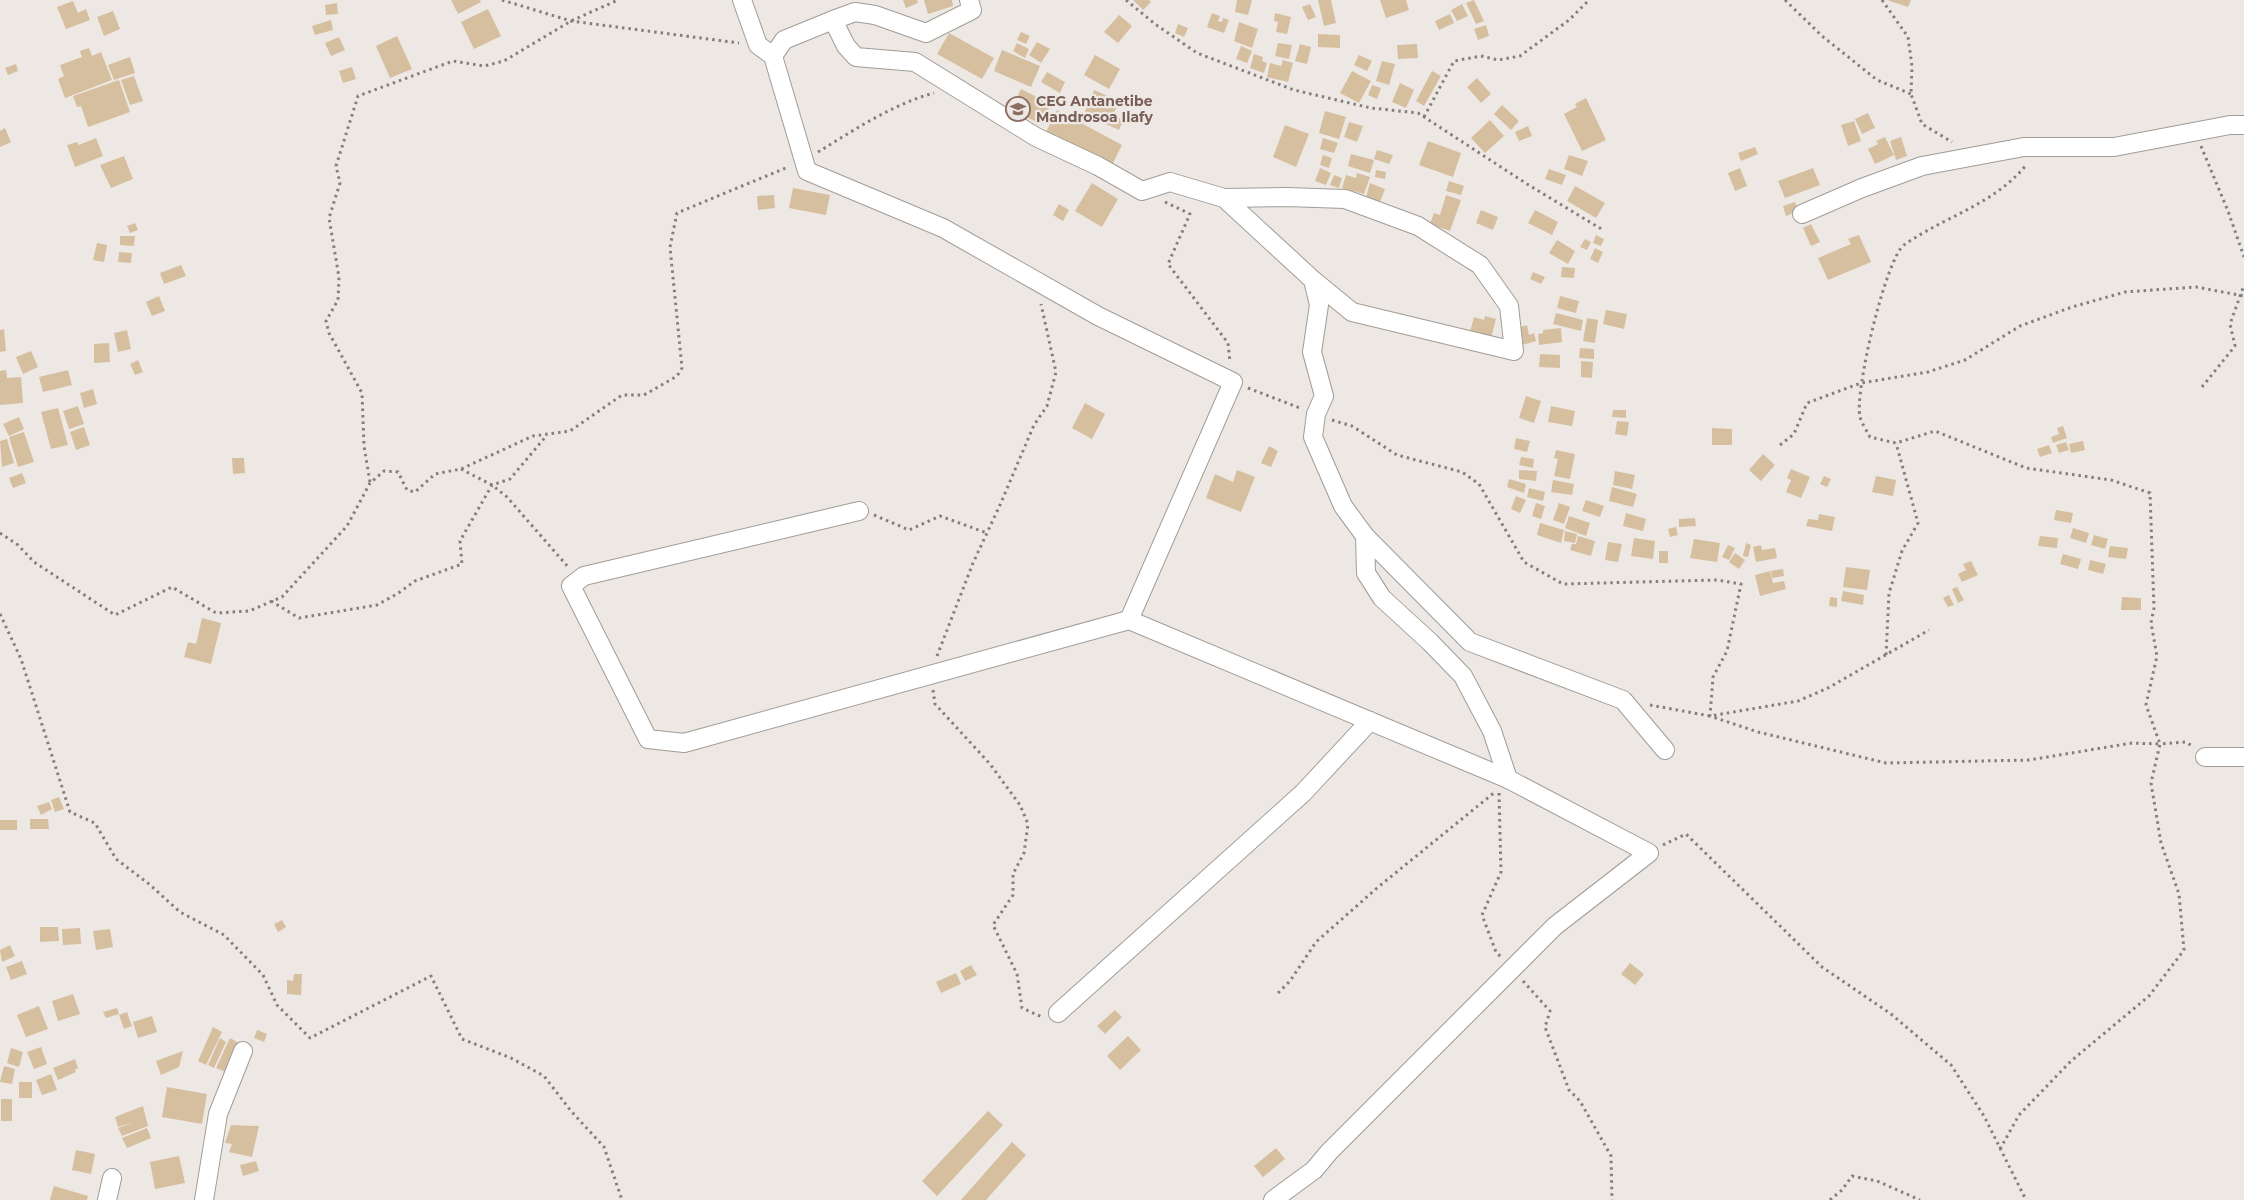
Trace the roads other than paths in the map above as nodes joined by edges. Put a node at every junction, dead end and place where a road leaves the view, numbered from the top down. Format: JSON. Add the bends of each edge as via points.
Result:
{"nodes":[{"id":1,"x":742,"y":0,"type":"edge"},
{"id":2,"x":970,"y":0,"type":"edge"},
{"id":3,"x":833,"y":20,"type":"junction"},
{"id":4,"x":773,"y":56,"type":"junction"},
{"id":5,"x":2244,"y":125,"type":"edge"},
{"id":6,"x":1224,"y":198,"type":"junction"},
{"id":7,"x":1802,"y":214,"type":"dead end"},
{"id":8,"x":1313,"y":280,"type":"junction"},
{"id":9,"x":859,"y":511,"type":"road end"},
{"id":10,"x":1365,"y":536,"type":"junction"},
{"id":11,"x":1129,"y":620,"type":"junction"},
{"id":12,"x":1370,"y":721,"type":"junction"},
{"id":13,"x":1665,"y":750,"type":"dead end"},
{"id":14,"x":2205,"y":757,"type":"road end"},
{"id":15,"x":2244,"y":757,"type":"edge"},
{"id":16,"x":1508,"y":779,"type":"junction"},
{"id":17,"x":1058,"y":1013,"type":"dead end"},
{"id":18,"x":243,"y":1051,"type":"dead end"},
{"id":19,"x":112,"y":1178,"type":"dead end"},
{"id":20,"x":107,"y":1200,"type":"edge"},
{"id":21,"x":204,"y":1200,"type":"edge"},
{"id":22,"x":1273,"y":1200,"type":"edge"}],
"edges":[{"from":1,"to":4,"type":"street","via":[[758,45]]},
{"from":2,"to":3,"type":"street","via":[[972,10],[926,33],[875,15],[855,12]]},
{"from":3,"to":4,"type":"street","via":[[784,40]]},
{"from":3,"to":6,"type":"street","via":[[846,46],[856,57],[914,62],[1036,137],[1142,191],[1170,182]]},
{"from":4,"to":11,"type":"street","via":[[807,171],[943,228],[1098,316],[1233,382]]},
{"from":5,"to":7,"type":"street","via":[[2114,147],[2024,147],[1922,166]]},
{"from":6,"to":8,"type":"street"},
{"from":6,"to":8,"type":"street","via":[[1345,199],[1418,226],[1480,265],[1509,306],[1514,351],[1352,312]]},
{"from":8,"to":10,"type":"street","via":[[1319,305],[1312,352],[1324,396],[1316,414],[1313,437],[1343,506]]},
{"from":9,"to":11,"type":"street","via":[[584,576],[571,586],[648,739],[684,743]]},
{"from":10,"to":13,"type":"street","via":[[1470,642],[1622,700]]},
{"from":10,"to":16,"type":"street","via":[[1366,572],[1382,598],[1463,676],[1492,731]]},
{"from":11,"to":12,"type":"street"},
{"from":12,"to":16,"type":"street"},
{"from":12,"to":17,"type":"street","via":[[1302,793]]},
{"from":14,"to":15,"type":"street"},
{"from":16,"to":22,"type":"street","via":[[1649,853],[1555,926],[1314,1170]]},
{"from":18,"to":21,"type":"street","via":[[218,1114]]},
{"from":19,"to":20,"type":"street"}]}
